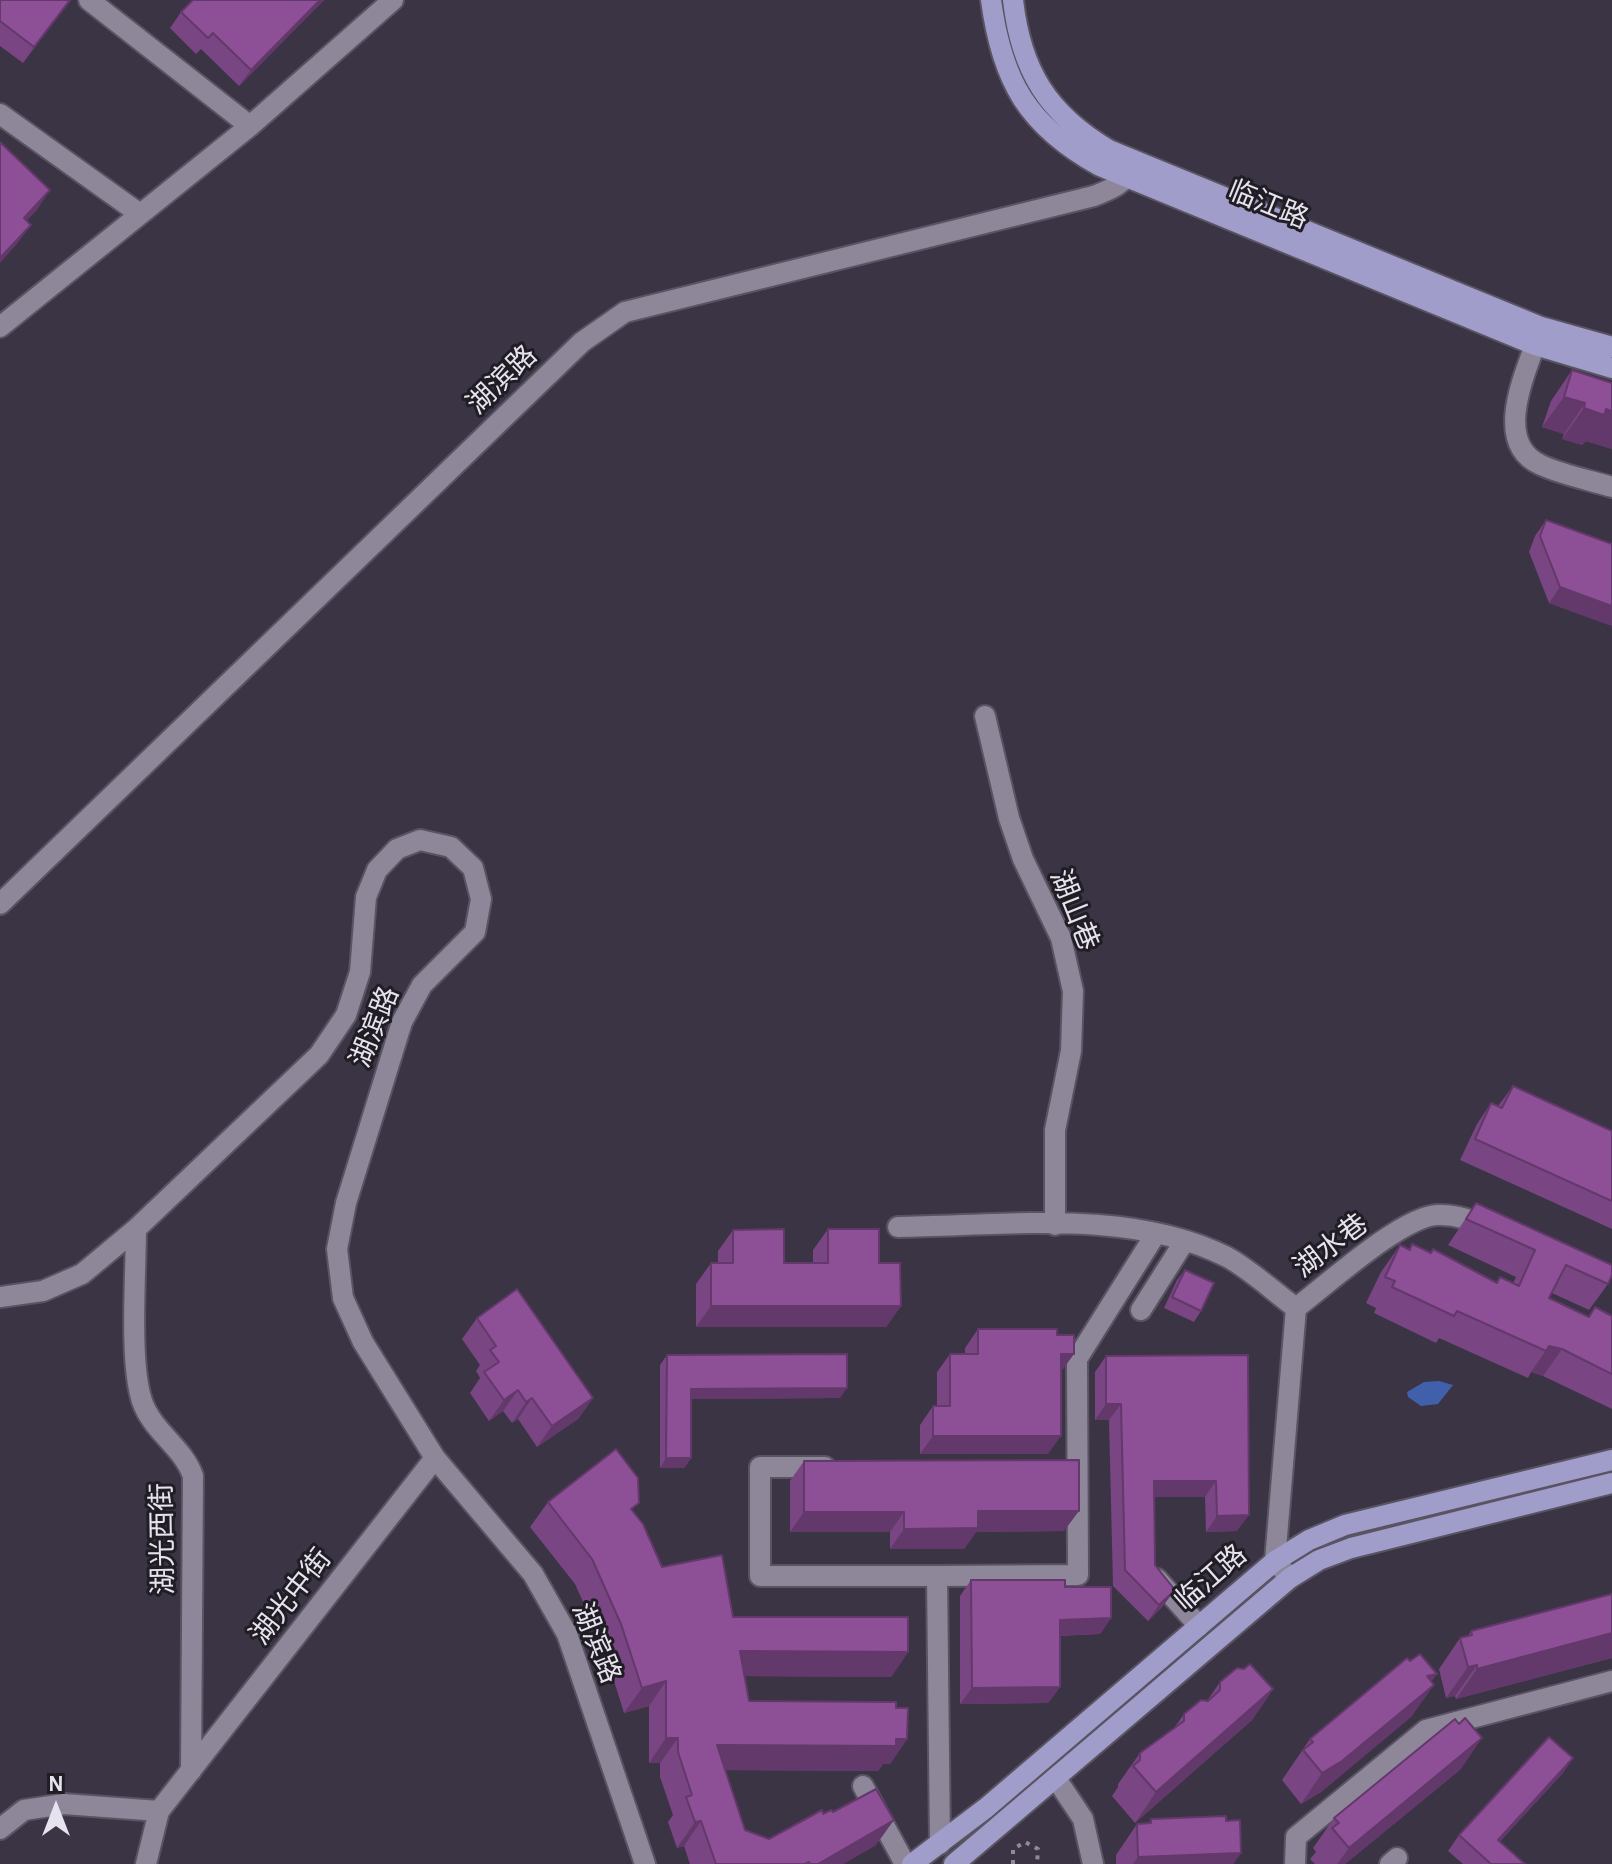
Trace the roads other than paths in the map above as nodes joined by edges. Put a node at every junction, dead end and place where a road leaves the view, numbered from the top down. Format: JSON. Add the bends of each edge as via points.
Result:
{"nodes":[{"id":1,"x":89,"y":0,"type":"edge"},
{"id":2,"x":393,"y":0,"type":"edge"},
{"id":3,"x":991,"y":0,"type":"edge"},
{"id":4,"x":1013,"y":0,"type":"edge"},
{"id":5,"x":0,"y":114,"type":"edge"},
{"id":6,"x":250,"y":126,"type":"junction"},
{"id":7,"x":1132,"y":169,"type":"junction"},
{"id":8,"x":140,"y":214,"type":"junction"},
{"id":9,"x":0,"y":327,"type":"edge"},
{"id":10,"x":1538,"y":336,"type":"junction"},
{"id":11,"x":1612,"y":347,"type":"edge"},
{"id":12,"x":1612,"y":368,"type":"edge"},
{"id":13,"x":1612,"y":487,"type":"edge"},
{"id":14,"x":985,"y":716,"type":"dead end"},
{"id":15,"x":0,"y":904,"type":"edge"},
{"id":16,"x":1055,"y":1225,"type":"junction"},
{"id":17,"x":898,"y":1227,"type":"dead end"},
{"id":18,"x":136,"y":1229,"type":"junction"},
{"id":19,"x":1155,"y":1235,"type":"junction"},
{"id":20,"x":1508,"y":1237,"type":"edge"},
{"id":21,"x":1184,"y":1242,"type":"junction"},
{"id":22,"x":0,"y":1297,"type":"edge"},
{"id":23,"x":1296,"y":1308,"type":"junction"},
{"id":24,"x":1141,"y":1310,"type":"dead end"},
{"id":25,"x":435,"y":1458,"type":"junction"},
{"id":26,"x":1612,"y":1460,"type":"edge"},
{"id":27,"x":839,"y":1467,"type":"edge"},
{"id":28,"x":1612,"y":1483,"type":"edge"},
{"id":29,"x":1275,"y":1561,"type":"junction"},
{"id":30,"x":937,"y":1576,"type":"junction"},
{"id":31,"x":1290,"y":1578,"type":"junction"},
{"id":32,"x":1157,"y":1579,"type":"edge"},
{"id":33,"x":1199,"y":1626,"type":"junction"},
{"id":34,"x":1612,"y":1681,"type":"edge"},
{"id":35,"x":191,"y":1771,"type":"junction"},
{"id":36,"x":1057,"y":1780,"type":"junction"},
{"id":37,"x":863,"y":1786,"type":"dead end"},
{"id":38,"x":159,"y":1811,"type":"junction"},
{"id":39,"x":0,"y":1829,"type":"edge"},
{"id":40,"x":946,"y":1839,"type":"junction"},
{"id":41,"x":965,"y":1861,"type":"edge"},
{"id":42,"x":146,"y":1864,"type":"edge"},
{"id":43,"x":645,"y":1864,"type":"edge"},
{"id":44,"x":905,"y":1864,"type":"edge"},
{"id":45,"x":912,"y":1864,"type":"edge"},
{"id":46,"x":1093,"y":1864,"type":"edge"},
{"id":47,"x":1295,"y":1864,"type":"edge"}],
"edges":[{"from":1,"to":6,"type":"street"},
{"from":2,"to":6,"type":"street"},
{"from":3,"to":7,"type":"main road","name":"临江路","via":[[1001,55],[1025,106],[1069,148]]},
{"from":4,"to":7,"type":"main road","name":"临江路","via":[[1023,49],[1053,108]]},
{"from":5,"to":8,"type":"street"},
{"from":6,"to":8,"type":"street"},
{"from":7,"to":10,"type":"main road","name":"临江路"},
{"from":7,"to":15,"type":"street","name":"湖滨路","via":[[1114,188],[1094,196],[625,312],[582,342]]},
{"from":8,"to":9,"type":"street"},
{"from":10,"to":11,"type":"main road","name":"临江路"},
{"from":10,"to":12,"type":"main road","name":"临江路"},
{"from":10,"to":13,"type":"street","via":[[1515,411],[1518,441],[1539,464]]},
{"from":14,"to":16,"type":"street","name":"湖山巷","via":[[1009,818],[1061,938],[1073,991],[1071,1051],[1055,1130]]},
{"from":16,"to":17,"type":"street"},
{"from":16,"to":19,"type":"street"},
{"from":18,"to":22,"type":"street","name":"湖滨路","via":[[82,1274],[43,1291]]},
{"from":18,"to":25,"type":"street","name":"湖滨路","via":[[319,1055],[346,1015],[360,972],[366,897],[377,870],[397,849],[420,840],[451,847],[473,868],[481,899],[475,932],[422,985],[402,1022],[346,1203],[337,1249],[343,1298],[363,1342]]},
{"from":18,"to":35,"type":"street","name":"湖光西街","via":[[137,1375],[142,1403],[187,1458],[193,1476]]},
{"from":19,"to":21,"type":"street"},
{"from":19,"to":30,"type":"street","via":[[1077,1359],[1069,1467],[1078,1575]]},
{"from":20,"to":23,"type":"street","name":"湖水巷","via":[[1465,1217],[1436,1215],[1408,1223]]},
{"from":21,"to":23,"type":"street","via":[[1227,1258]]},
{"from":21,"to":24,"type":"street"},
{"from":23,"to":29,"type":"street","name":"湖水巷"},
{"from":25,"to":35,"type":"street","name":"湖光中街"},
{"from":25,"to":43,"type":"street","name":"湖滨路","via":[[533,1574],[567,1634]]},
{"from":26,"to":29,"type":"main road","name":"临江路","via":[[1345,1525]]},
{"from":27,"to":30,"type":"street","via":[[760,1467],[760,1576]]},
{"from":28,"to":31,"type":"main road","name":"临江路","via":[[1351,1548]]},
{"from":29,"to":31,"type":"street"},
{"from":29,"to":33,"type":"main road","name":"临江路"},
{"from":30,"to":40,"type":"street"},
{"from":31,"to":36,"type":"main road","name":"临江路"},
{"from":32,"to":33,"type":"street"},
{"from":33,"to":40,"type":"main road","name":"临江路"},
{"from":34,"to":47,"type":"street","via":[[1426,1730],[1296,1837]]},
{"from":35,"to":38,"type":"street","name":"湖光中街"},
{"from":36,"to":41,"type":"main road","name":"临江路"},
{"from":36,"to":46,"type":"street","via":[[1083,1819]]},
{"from":37,"to":44,"type":"street"},
{"from":38,"to":39,"type":"street","via":[[64,1804],[24,1810]]},
{"from":38,"to":42,"type":"street"},
{"from":40,"to":41,"type":"street"},
{"from":40,"to":45,"type":"main road","name":"临江路"}]}
